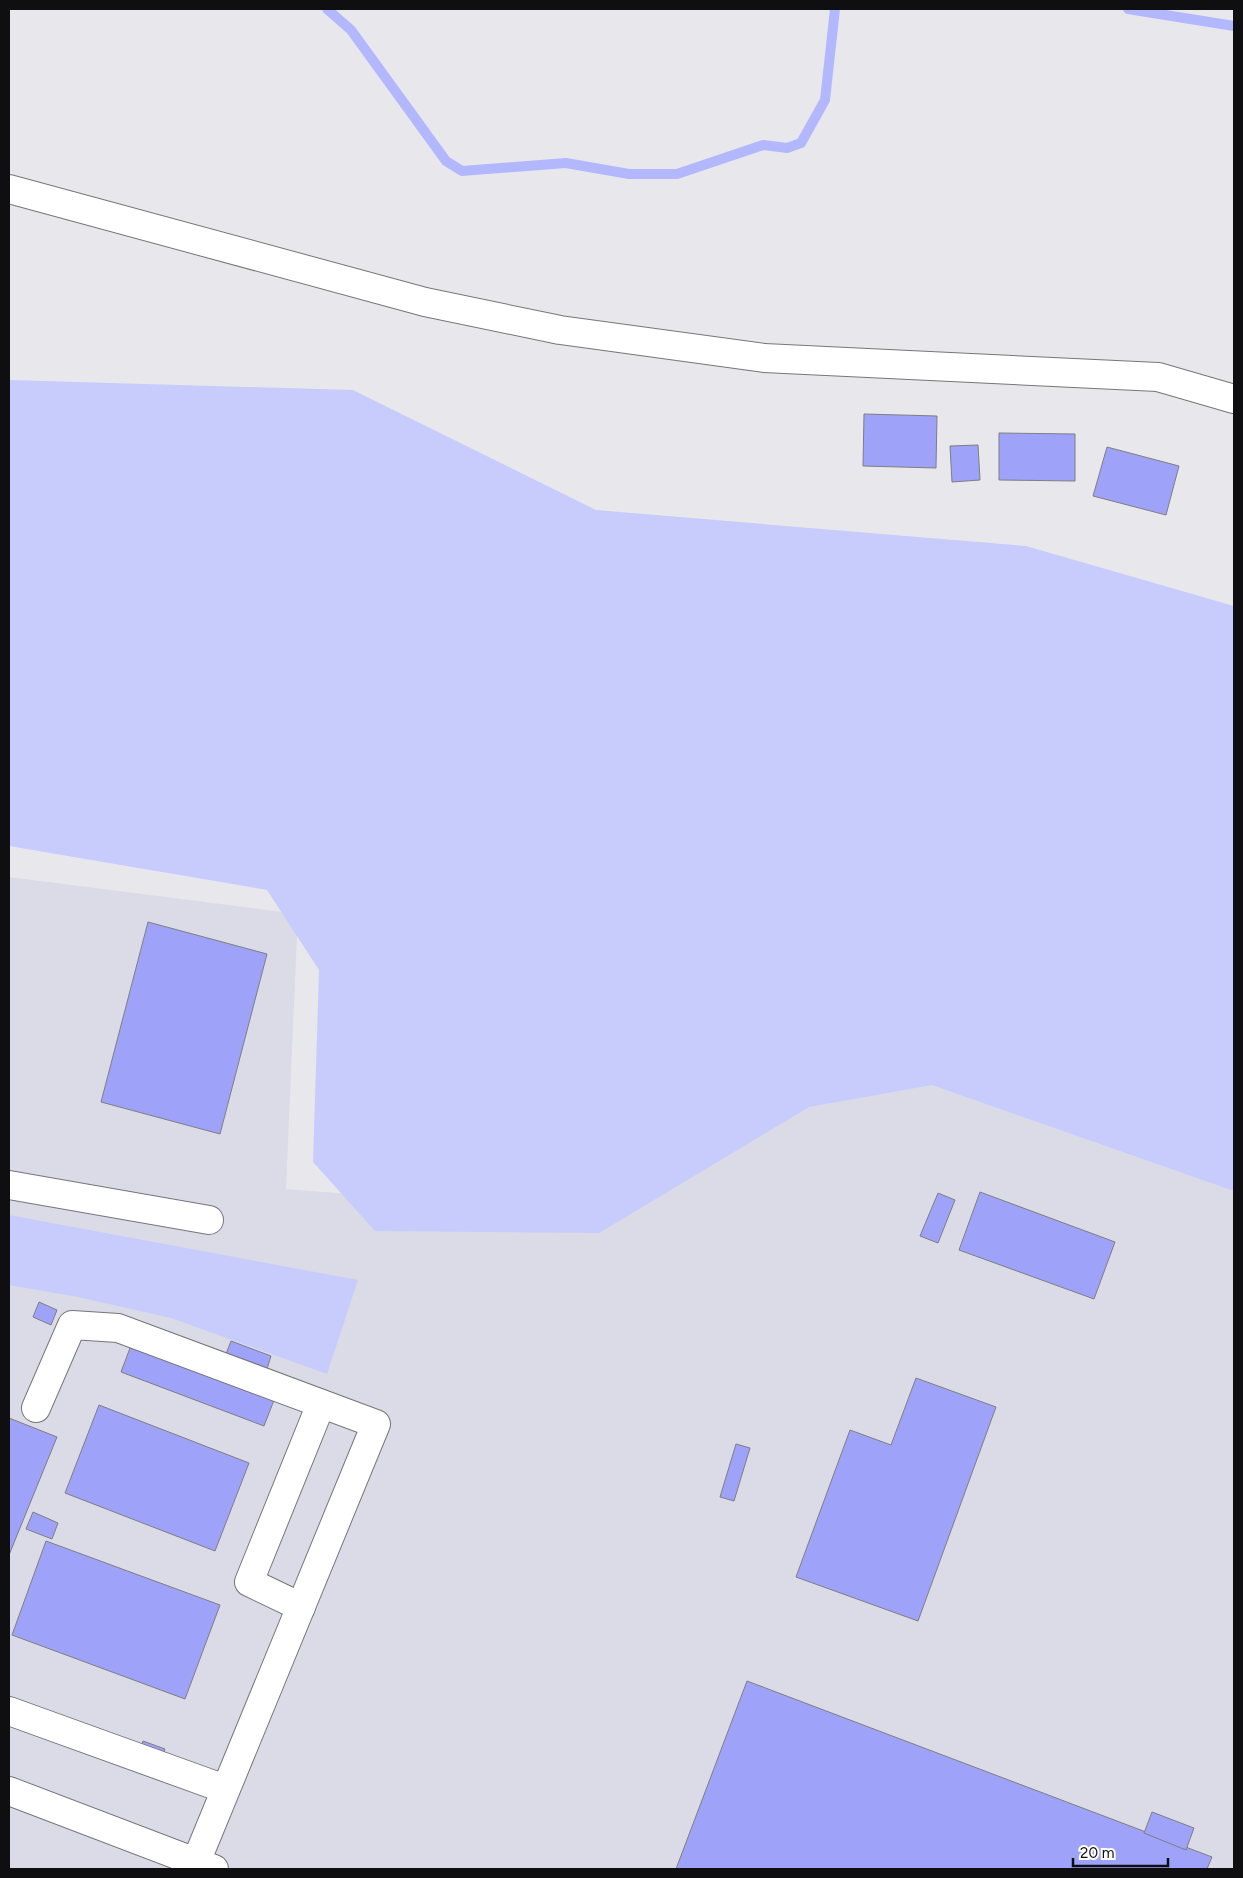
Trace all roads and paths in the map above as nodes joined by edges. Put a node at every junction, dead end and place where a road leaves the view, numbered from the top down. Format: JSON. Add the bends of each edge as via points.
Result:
{"nodes":[{"id":1,"x":9,"y":189,"type":"edge"},
{"id":2,"x":1234,"y":399,"type":"edge"},
{"id":3,"x":9,"y":1185,"type":"edge"},
{"id":4,"x":208,"y":1220,"type":"dead end"},
{"id":5,"x":321,"y":1404,"type":"junction"},
{"id":6,"x":36,"y":1408,"type":"dead end"},
{"id":7,"x":301,"y":1607,"type":"junction"},
{"id":8,"x":9,"y":1710,"type":"edge"},
{"id":9,"x":226,"y":1789,"type":"junction"},
{"id":10,"x":9,"y":1791,"type":"edge"},
{"id":11,"x":205,"y":1866,"type":"edge"}],
"edges":[{"from":1,"to":2,"type":"street","via":[[425,302],[560,330],[764,358],[1158,376]]},
{"from":3,"to":4,"type":"street"},
{"from":5,"to":6,"type":"street","via":[[118,1328],[72,1325]]},
{"from":5,"to":7,"type":"street","via":[[249,1582]]},
{"from":5,"to":7,"type":"street","via":[[376,1424]]},
{"from":7,"to":9,"type":"street"},
{"from":8,"to":9,"type":"street"},
{"from":9,"to":11,"type":"street"},
{"from":10,"to":11,"type":"street"}]}
